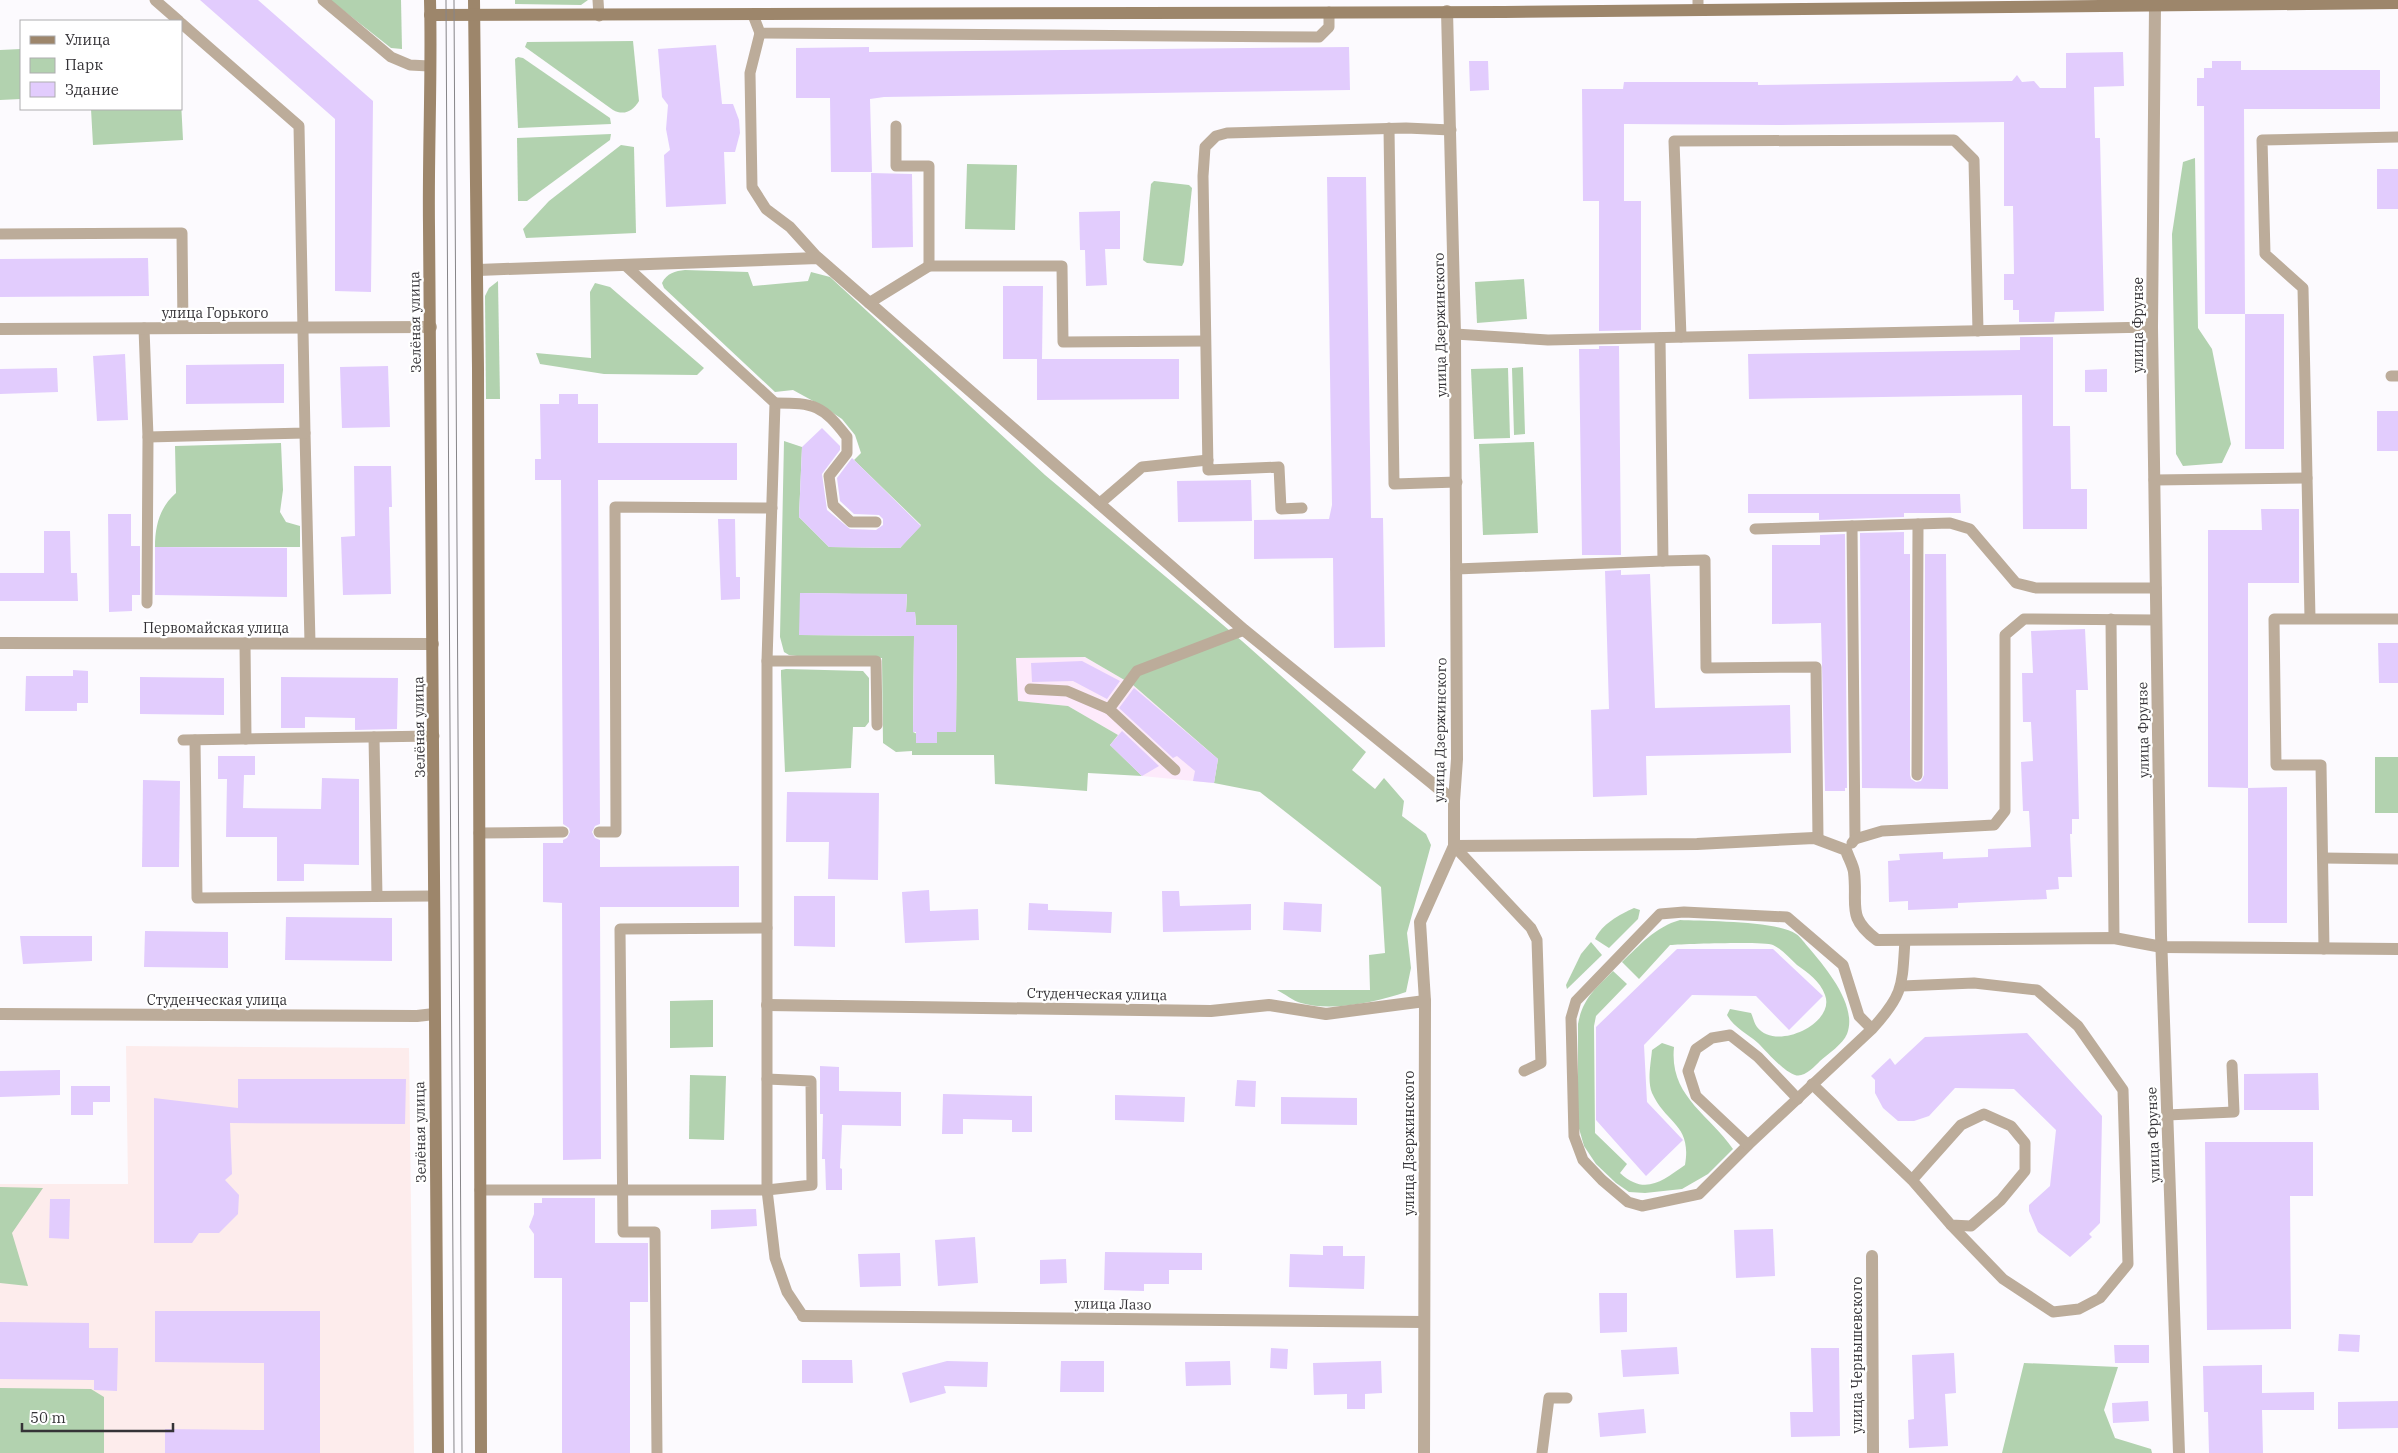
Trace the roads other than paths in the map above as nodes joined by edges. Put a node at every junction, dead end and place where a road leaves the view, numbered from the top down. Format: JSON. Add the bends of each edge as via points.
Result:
{"nodes":[{"id":1,"x":154,"y":0,"type":"edge"},
{"id":2,"x":323,"y":0,"type":"edge"},
{"id":3,"x":430,"y":0,"type":"edge"},
{"id":4,"x":474,"y":0,"type":"edge"},
{"id":5,"x":598,"y":0,"type":"edge"},
{"id":6,"x":2234,"y":3,"type":"edge"},
{"id":7,"x":2398,"y":3,"type":"edge"},
{"id":8,"x":1698,"y":5,"type":"edge"},
{"id":9,"x":1447,"y":6,"type":"edge"},
{"id":10,"x":2155,"y":6,"type":"junction"},
{"id":11,"x":1329,"y":12,"type":"junction"},
{"id":12,"x":474,"y":14,"type":"junction"},
{"id":13,"x":430,"y":15,"type":"junction"},
{"id":14,"x":754,"y":15,"type":"junction"},
{"id":15,"x":599,"y":16,"type":"junction"},
{"id":16,"x":178,"y":20,"type":"edge"},
{"id":17,"x":182,"y":24,"type":"edge"},
{"id":18,"x":760,"y":33,"type":"junction"},
{"id":19,"x":429,"y":66,"type":"junction"},
{"id":20,"x":896,"y":126,"type":"dead end"},
{"id":21,"x":1389,"y":128,"type":"junction"},
{"id":22,"x":1451,"y":130,"type":"junction"},
{"id":23,"x":2398,"y":137,"type":"edge"},
{"id":24,"x":0,"y":234,"type":"edge"},
{"id":25,"x":818,"y":258,"type":"junction"},
{"id":26,"x":626,"y":266,"type":"junction"},
{"id":27,"x":928,"y":266,"type":"junction"},
{"id":28,"x":478,"y":270,"type":"junction"},
{"id":29,"x":869,"y":303,"type":"junction"},
{"id":30,"x":431,"y":327,"type":"junction"},
{"id":31,"x":2152,"y":327,"type":"junction"},
{"id":32,"x":144,"y":328,"type":"junction"},
{"id":33,"x":183,"y":328,"type":"junction"},
{"id":34,"x":302,"y":328,"type":"junction"},
{"id":35,"x":0,"y":329,"type":"edge"},
{"id":36,"x":1978,"y":331,"type":"junction"},
{"id":37,"x":1455,"y":334,"type":"junction"},
{"id":38,"x":1681,"y":337,"type":"junction"},
{"id":39,"x":1660,"y":338,"type":"junction"},
{"id":40,"x":1206,"y":341,"type":"junction"},
{"id":41,"x":775,"y":403,"type":"junction"},
{"id":42,"x":304,"y":434,"type":"junction"},
{"id":43,"x":148,"y":437,"type":"junction"},
{"id":44,"x":1208,"y":460,"type":"junction"},
{"id":45,"x":2307,"y":478,"type":"junction"},
{"id":46,"x":2154,"y":480,"type":"junction"},
{"id":47,"x":1457,"y":482,"type":"junction"},
{"id":48,"x":1099,"y":504,"type":"junction"},
{"id":49,"x":772,"y":508,"type":"junction"},
{"id":50,"x":1302,"y":508,"type":"dead end"},
{"id":51,"x":876,"y":522,"type":"dead end"},
{"id":52,"x":1918,"y":524,"type":"junction"},
{"id":53,"x":1852,"y":526,"type":"junction"},
{"id":54,"x":1755,"y":529,"type":"dead end"},
{"id":55,"x":1663,"y":561,"type":"junction"},
{"id":56,"x":1456,"y":569,"type":"junction"},
{"id":57,"x":2156,"y":588,"type":"junction"},
{"id":58,"x":147,"y":603,"type":"dead end"},
{"id":59,"x":2111,"y":618,"type":"junction"},
{"id":60,"x":2310,"y":618,"type":"junction"},
{"id":61,"x":2156,"y":620,"type":"junction"},
{"id":62,"x":2398,"y":620,"type":"edge"},
{"id":63,"x":1244,"y":630,"type":"junction"},
{"id":64,"x":0,"y":643,"type":"edge"},
{"id":65,"x":245,"y":643,"type":"junction"},
{"id":66,"x":310,"y":643,"type":"junction"},
{"id":67,"x":433,"y":644,"type":"junction"},
{"id":68,"x":767,"y":661,"type":"junction"},
{"id":69,"x":1030,"y":689,"type":"dead end"},
{"id":70,"x":1109,"y":709,"type":"junction"},
{"id":71,"x":877,"y":725,"type":"dead end"},
{"id":72,"x":434,"y":736,"type":"junction"},
{"id":73,"x":374,"y":737,"type":"junction"},
{"id":74,"x":246,"y":739,"type":"junction"},
{"id":75,"x":183,"y":740,"type":"dead end"},
{"id":76,"x":195,"y":740,"type":"junction"},
{"id":77,"x":1175,"y":770,"type":"dead end"},
{"id":78,"x":1917,"y":775,"type":"dead end"},
{"id":79,"x":1454,"y":801,"type":"junction"},
{"id":80,"x":563,"y":832,"type":"dead end"},
{"id":81,"x":600,"y":832,"type":"dead end"},
{"id":82,"x":479,"y":833,"type":"junction"},
{"id":83,"x":1818,"y":839,"type":"junction"},
{"id":84,"x":1855,"y":839,"type":"junction"},
{"id":85,"x":1454,"y":846,"type":"junction"},
{"id":86,"x":1846,"y":850,"type":"junction"},
{"id":87,"x":2323,"y":858,"type":"junction"},
{"id":88,"x":2398,"y":859,"type":"edge"},
{"id":89,"x":377,"y":896,"type":"junction"},
{"id":90,"x":434,"y":896,"type":"junction"},
{"id":91,"x":767,"y":928,"type":"junction"},
{"id":92,"x":2114,"y":938,"type":"junction"},
{"id":93,"x":1905,"y":940,"type":"junction"},
{"id":94,"x":2162,"y":947,"type":"junction"},
{"id":95,"x":2398,"y":949,"type":"edge"},
{"id":96,"x":2324,"y":950,"type":"junction"},
{"id":97,"x":1902,"y":986,"type":"junction"},
{"id":98,"x":1425,"y":1001,"type":"junction"},
{"id":99,"x":767,"y":1005,"type":"junction"},
{"id":100,"x":0,"y":1014,"type":"edge"},
{"id":101,"x":434,"y":1014,"type":"junction"},
{"id":102,"x":1872,"y":1029,"type":"junction"},
{"id":103,"x":2232,"y":1065,"type":"dead end"},
{"id":104,"x":1524,"y":1071,"type":"dead end"},
{"id":105,"x":767,"y":1079,"type":"junction"},
{"id":106,"x":1812,"y":1084,"type":"junction"},
{"id":107,"x":1798,"y":1099,"type":"junction"},
{"id":108,"x":2167,"y":1115,"type":"junction"},
{"id":109,"x":1748,"y":1145,"type":"junction"},
{"id":110,"x":1912,"y":1180,"type":"junction"},
{"id":111,"x":480,"y":1190,"type":"junction"},
{"id":112,"x":767,"y":1190,"type":"junction"},
{"id":113,"x":623,"y":1191,"type":"junction"},
{"id":114,"x":1951,"y":1225,"type":"junction"},
{"id":115,"x":1872,"y":1256,"type":"dead end"},
{"id":116,"x":803,"y":1316,"type":"joint"},
{"id":117,"x":1422,"y":1322,"type":"junction"},
{"id":118,"x":1567,"y":1398,"type":"dead end"},
{"id":119,"x":438,"y":1453,"type":"edge"},
{"id":120,"x":480,"y":1453,"type":"edge"},
{"id":121,"x":657,"y":1453,"type":"edge"},
{"id":122,"x":1424,"y":1453,"type":"edge"},
{"id":123,"x":1542,"y":1453,"type":"edge"},
{"id":124,"x":1873,"y":1453,"type":"edge"},
{"id":125,"x":2179,"y":1453,"type":"edge"}],
"edges":[{"from":1,"to":16,"type":"lane"},
{"from":2,"to":19,"type":"lane","via":[[391,57],[410,65]]},
{"from":3,"to":13,"type":"street","name":"Зелёная улица"},
{"from":4,"to":12,"type":"street"},
{"from":5,"to":15,"type":"lane"},
{"from":6,"to":7,"type":"street"},
{"from":6,"to":10,"type":"street"},
{"from":8,"to":9,"type":"street"},
{"from":8,"to":10,"type":"street"},
{"from":9,"to":11,"type":"street"},
{"from":9,"to":22,"type":"street","name":"улица Дзержинского"},
{"from":10,"to":31,"type":"street","name":"улица Фрунзе"},
{"from":11,"to":14,"type":"street"},
{"from":11,"to":18,"type":"lane","via":[[1329,27],[1319,37]]},
{"from":12,"to":13,"type":"street"},
{"from":12,"to":15,"type":"street"},
{"from":12,"to":28,"type":"street"},
{"from":13,"to":19,"type":"street","name":"Зелёная улица"},
{"from":14,"to":15,"type":"street"},
{"from":14,"to":18,"type":"lane"},
{"from":17,"to":34,"type":"lane","via":[[299,126]]},
{"from":18,"to":25,"type":"lane","via":[[750,73],[752,186],[766,209],[790,227]]},
{"from":19,"to":30,"type":"street","name":"Зелёная улица"},
{"from":20,"to":27,"type":"lane","via":[[896,166],[929,166]]},
{"from":21,"to":22,"type":"lane"},
{"from":21,"to":40,"type":"lane","via":[[1227,133],[1210,141],[1205,147],[1204,161]]},
{"from":21,"to":47,"type":"lane","via":[[1394,484]]},
{"from":22,"to":37,"type":"street","name":"улица Дзержинского"},
{"from":23,"to":45,"type":"lane","via":[[2262,140],[2265,254],[2303,288]]},
{"from":24,"to":33,"type":"lane","via":[[182,233]]},
{"from":25,"to":26,"type":"street"},
{"from":25,"to":29,"type":"street"},
{"from":26,"to":28,"type":"street"},
{"from":26,"to":41,"type":"lane"},
{"from":27,"to":29,"type":"lane"},
{"from":27,"to":40,"type":"lane","via":[[1062,266],[1063,342]]},
{"from":28,"to":82,"type":"street"},
{"from":29,"to":48,"type":"street"},
{"from":30,"to":34,"type":"street","name":"улица Горького"},
{"from":30,"to":67,"type":"street","name":"Зелёная улица"},
{"from":31,"to":36,"type":"lane"},
{"from":31,"to":46,"type":"street","name":"улица Фрунзе"},
{"from":32,"to":33,"type":"street","name":"улица Горького"},
{"from":32,"to":35,"type":"street","name":"улица Горького"},
{"from":32,"to":43,"type":"lane"},
{"from":33,"to":34,"type":"street","name":"улица Горького"},
{"from":34,"to":42,"type":"lane"},
{"from":36,"to":38,"type":"lane"},
{"from":36,"to":38,"type":"lane","via":[[1974,160],[1954,140],[1674,141]]},
{"from":37,"to":39,"type":"lane","via":[[1548,340]]},
{"from":37,"to":47,"type":"street","name":"улица Дзержинского"},
{"from":38,"to":39,"type":"lane"},
{"from":39,"to":55,"type":"lane"},
{"from":40,"to":44,"type":"lane"},
{"from":41,"to":49,"type":"lane"},
{"from":41,"to":51,"type":"lane","via":[[804,403],[828,414],[847,436],[846,453],[829,476],[833,505],[851,522]]},
{"from":42,"to":43,"type":"lane"},
{"from":42,"to":66,"type":"lane"},
{"from":43,"to":58,"type":"lane"},
{"from":44,"to":48,"type":"lane","via":[[1142,467]]},
{"from":44,"to":50,"type":"lane","via":[[1208,470],[1279,467],[1281,510]]},
{"from":45,"to":46,"type":"lane"},
{"from":45,"to":60,"type":"lane"},
{"from":46,"to":57,"type":"street","name":"улица Фрунзе"},
{"from":47,"to":56,"type":"street","name":"улица Дзержинского"},
{"from":48,"to":63,"type":"street"},
{"from":49,"to":68,"type":"lane"},
{"from":49,"to":81,"type":"lane","via":[[615,507],[616,832]]},
{"from":52,"to":53,"type":"lane"},
{"from":52,"to":57,"type":"lane","via":[[1950,523],[1970,529],[2016,583],[2022,585],[2036,588]]},
{"from":52,"to":78,"type":"lane"},
{"from":53,"to":54,"type":"lane"},
{"from":53,"to":84,"type":"lane"},
{"from":55,"to":56,"type":"lane"},
{"from":55,"to":83,"type":"lane","via":[[1705,560],[1706,668],[1816,667]]},
{"from":56,"to":79,"type":"street","name":"улица Дзержинского"},
{"from":57,"to":61,"type":"street","name":"улица Фрунзе"},
{"from":59,"to":61,"type":"lane"},
{"from":59,"to":84,"type":"lane","via":[[2024,619],[2005,635],[2005,811],[1994,825],[1882,831]]},
{"from":59,"to":92,"type":"lane"},
{"from":60,"to":62,"type":"lane"},
{"from":60,"to":87,"type":"lane","via":[[2274,619],[2276,765],[2321,765]]},
{"from":61,"to":94,"type":"street","name":"улица Фрунзе"},
{"from":63,"to":70,"type":"lane","via":[[1137,670]]},
{"from":63,"to":79,"type":"street"},
{"from":64,"to":65,"type":"street","name":"Первомайская улица"},
{"from":65,"to":66,"type":"street","name":"Первомайская улица"},
{"from":65,"to":74,"type":"lane"},
{"from":66,"to":67,"type":"street","name":"Первомайская улица"},
{"from":67,"to":72,"type":"street","name":"Зелёная улица"},
{"from":68,"to":71,"type":"lane","via":[[876,661]]},
{"from":68,"to":91,"type":"lane"},
{"from":69,"to":70,"type":"lane","via":[[1067,691]]},
{"from":70,"to":77,"type":"lane"},
{"from":72,"to":73,"type":"lane"},
{"from":72,"to":90,"type":"street","name":"Зелёная улица"},
{"from":73,"to":74,"type":"lane"},
{"from":73,"to":89,"type":"lane"},
{"from":74,"to":76,"type":"lane"},
{"from":75,"to":76,"type":"lane"},
{"from":76,"to":89,"type":"lane","via":[[197,898]]},
{"from":79,"to":85,"type":"street","name":"улица Дзержинского"},
{"from":80,"to":82,"type":"lane"},
{"from":82,"to":111,"type":"street"},
{"from":83,"to":85,"type":"street","via":[[1697,844]]},
{"from":83,"to":86,"type":"street"},
{"from":84,"to":86,"type":"lane"},
{"from":85,"to":98,"type":"street","name":"улица Дзержинского","via":[[1420,922]]},
{"from":85,"to":104,"type":"lane","via":[[1530,928],[1536,940],[1541,1063]]},
{"from":86,"to":93,"type":"street","via":[[1854,870],[1856,916],[1865,931],[1877,940]]},
{"from":87,"to":88,"type":"lane"},
{"from":87,"to":96,"type":"lane"},
{"from":89,"to":90,"type":"lane"},
{"from":90,"to":101,"type":"street","name":"Зелёная улица"},
{"from":91,"to":99,"type":"lane"},
{"from":91,"to":113,"type":"lane","via":[[620,929]]},
{"from":92,"to":93,"type":"street"},
{"from":92,"to":94,"type":"street"},
{"from":93,"to":97,"type":"lane"},
{"from":94,"to":96,"type":"street"},
{"from":94,"to":108,"type":"street","name":"улица Фрунзе"},
{"from":95,"to":96,"type":"street"},
{"from":97,"to":102,"type":"lane","via":[[1890,1008]]},
{"from":97,"to":114,"type":"lane","via":[[1974,983],[2037,990],[2078,1026],[2123,1090],[2128,1264],[2100,1298],[2080,1309],[2053,1312],[2003,1278]]},
{"from":98,"to":99,"type":"street","name":"Студенческая улица","via":[[1326,1014],[1269,1005],[1211,1010]]},
{"from":98,"to":117,"type":"street","name":"улица Дзержинского"},
{"from":99,"to":105,"type":"lane"},
{"from":100,"to":101,"type":"street","name":"Студенческая улица"},
{"from":101,"to":119,"type":"street","name":"Зелёная улица"},
{"from":102,"to":106,"type":"lane"},
{"from":102,"to":109,"type":"lane","via":[[1860,1016],[1843,965],[1787,917],[1684,912],[1660,914],[1576,1001],[1572,1018],[1574,1136],[1583,1160],[1628,1202],[1642,1206],[1699,1194]]},
{"from":103,"to":108,"type":"lane","via":[[2234,1112]]},
{"from":105,"to":112,"type":"lane"},
{"from":105,"to":112,"type":"lane","via":[[811,1081],[812,1185]]},
{"from":106,"to":107,"type":"lane"},
{"from":106,"to":110,"type":"lane"},
{"from":107,"to":109,"type":"lane"},
{"from":107,"to":109,"type":"lane","via":[[1758,1056],[1730,1036],[1712,1038],[1696,1049],[1688,1071],[1696,1096]]},
{"from":108,"to":125,"type":"street","name":"улица Фрунзе"},
{"from":110,"to":114,"type":"lane"},
{"from":110,"to":114,"type":"lane","via":[[1961,1125],[1984,1114],[2010,1126],[2025,1143],[2025,1171],[2001,1200],[1971,1226]]},
{"from":111,"to":113,"type":"lane"},
{"from":111,"to":120,"type":"street"},
{"from":112,"to":113,"type":"lane"},
{"from":112,"to":116,"type":"lane","via":[[775,1258],[787,1292]]},
{"from":113,"to":121,"type":"lane","via":[[623,1232],[655,1232]]},
{"from":115,"to":124,"type":"street","name":"улица Чернышевского"},
{"from":116,"to":117,"type":"street","name":"улица Лазо"},
{"from":117,"to":122,"type":"street","name":"улица Дзержинского"},
{"from":118,"to":123,"type":"lane","via":[[1549,1398]]}]}
